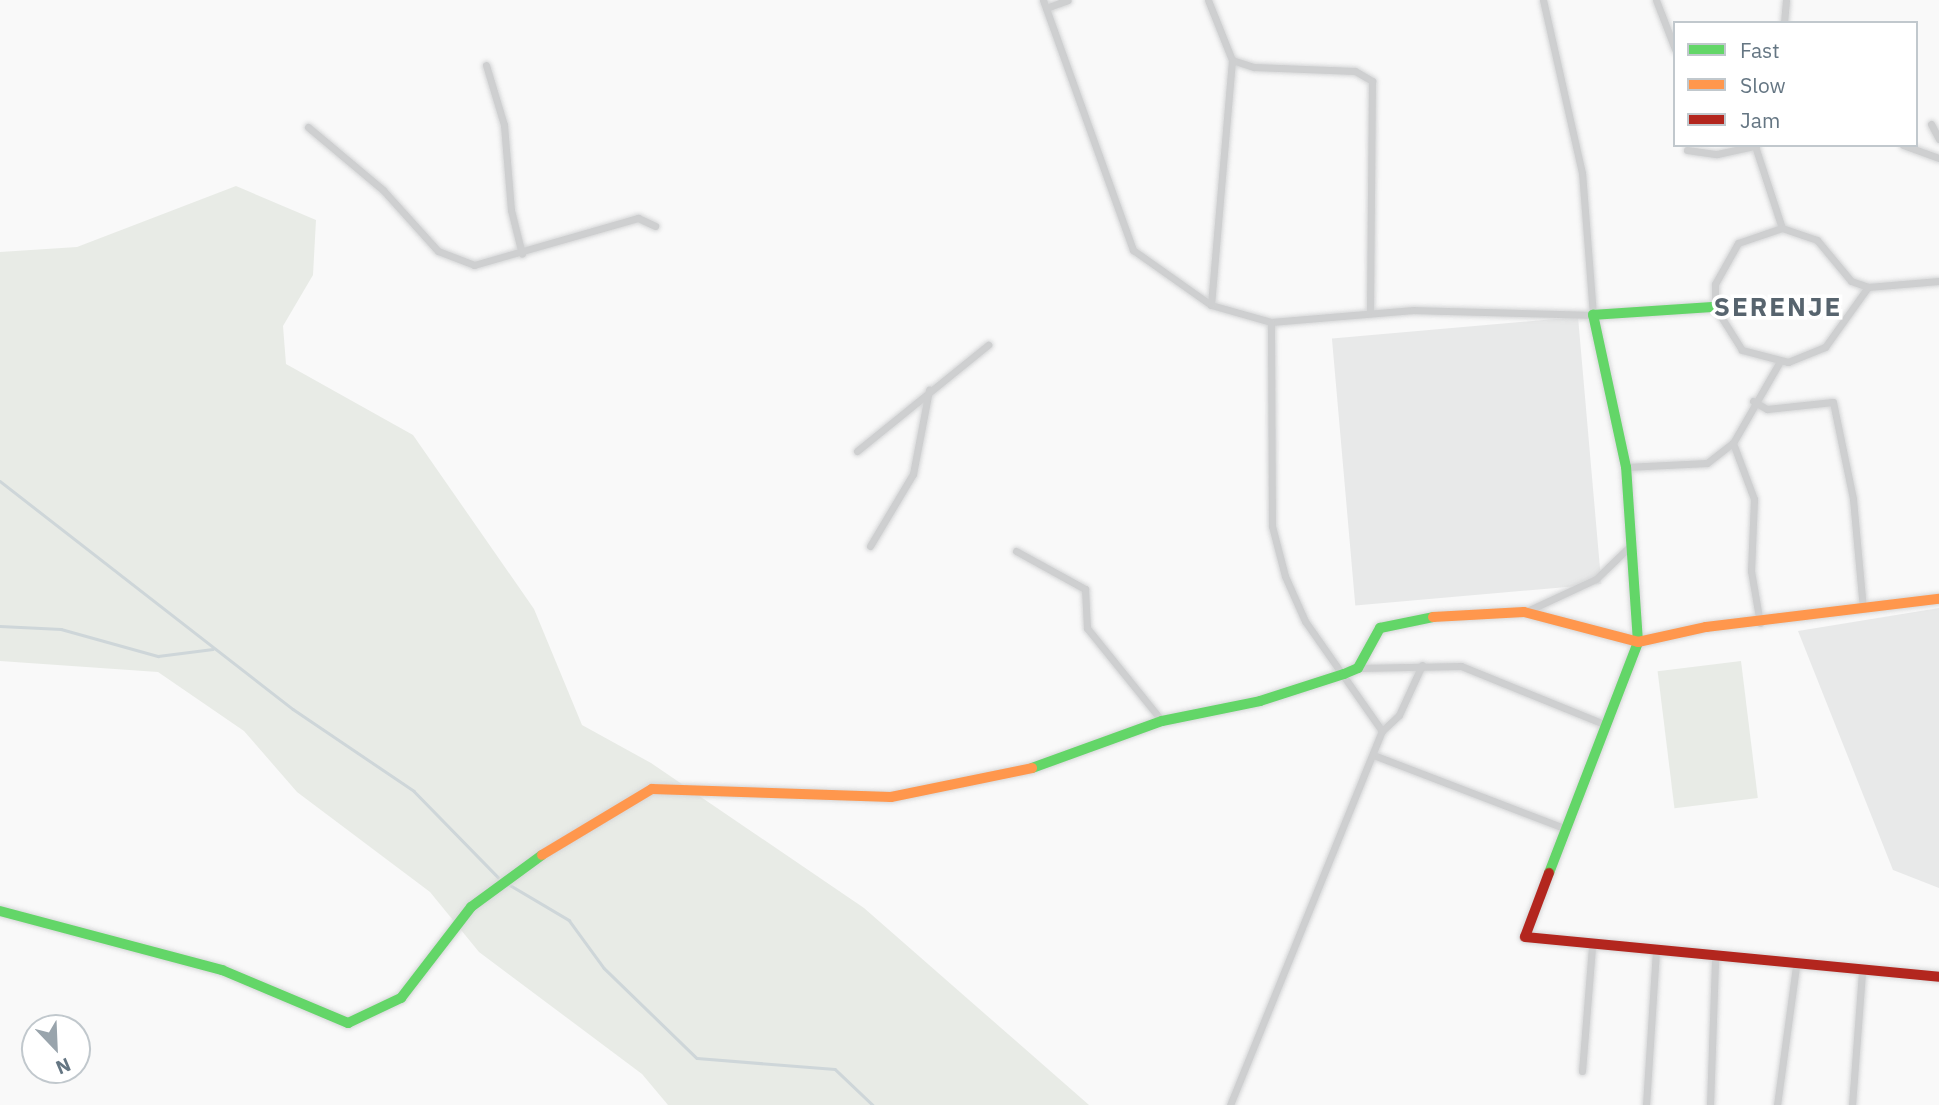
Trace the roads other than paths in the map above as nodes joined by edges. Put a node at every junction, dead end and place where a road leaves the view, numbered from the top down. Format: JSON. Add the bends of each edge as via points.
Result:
{"nodes":[{"id":1,"x":1068,"y":0,"type":"edge"},
{"id":2,"x":1208,"y":0,"type":"edge"},
{"id":3,"x":1543,"y":0,"type":"edge"},
{"id":4,"x":1656,"y":0,"type":"edge"},
{"id":5,"x":1786,"y":0,"type":"edge"},
{"id":6,"x":1045,"y":4,"type":"edge"},
{"id":7,"x":1784,"y":21,"type":"edge"},
{"id":8,"x":1673,"y":45,"type":"edge"},
{"id":9,"x":1232,"y":60,"type":"junction"},
{"id":10,"x":486,"y":65,"type":"dead end"},
{"id":11,"x":1931,"y":124,"type":"dead end"},
{"id":12,"x":308,"y":127,"type":"dead end"},
{"id":13,"x":1939,"y":139,"type":"edge"},
{"id":14,"x":1756,"y":147,"type":"edge"},
{"id":15,"x":1909,"y":147,"type":"edge"},
{"id":16,"x":1687,"y":150,"type":"dead end"},
{"id":17,"x":1939,"y":158,"type":"edge"},
{"id":18,"x":655,"y":226,"type":"dead end"},
{"id":19,"x":1782,"y":228,"type":"junction"},
{"id":20,"x":522,"y":254,"type":"junction"},
{"id":21,"x":1939,"y":281,"type":"edge"},
{"id":22,"x":1868,"y":287,"type":"junction"},
{"id":23,"x":1211,"y":305,"type":"junction"},
{"id":24,"x":1715,"y":307,"type":"junction"},
{"id":25,"x":1370,"y":311,"type":"junction"},
{"id":26,"x":1593,"y":315,"type":"junction"},
{"id":27,"x":1271,"y":323,"type":"junction"},
{"id":28,"x":988,"y":345,"type":"dead end"},
{"id":29,"x":1779,"y":363,"type":"junction"},
{"id":30,"x":929,"y":390,"type":"junction"},
{"id":31,"x":1753,"y":401,"type":"junction"},
{"id":32,"x":1733,"y":443,"type":"junction"},
{"id":33,"x":857,"y":451,"type":"dead end"},
{"id":34,"x":1626,"y":467,"type":"junction"},
{"id":35,"x":870,"y":546,"type":"dead end"},
{"id":36,"x":1629,"y":547,"type":"junction"},
{"id":37,"x":1016,"y":551,"type":"dead end"},
{"id":38,"x":1939,"y":599,"type":"edge"},
{"id":39,"x":1863,"y":608,"type":"junction"},
{"id":40,"x":1524,"y":612,"type":"junction"},
{"id":41,"x":1760,"y":624,"type":"junction"},
{"id":42,"x":1638,"y":642,"type":"junction"},
{"id":43,"x":1422,"y":665,"type":"junction"},
{"id":44,"x":1358,"y":668,"type":"junction"},
{"id":45,"x":1344,"y":674,"type":"junction"},
{"id":46,"x":1162,"y":721,"type":"junction"},
{"id":47,"x":1606,"y":725,"type":"junction"},
{"id":48,"x":1382,"y":731,"type":"junction"},
{"id":49,"x":1376,"y":756,"type":"junction"},
{"id":50,"x":1566,"y":829,"type":"junction"},
{"id":51,"x":0,"y":911,"type":"edge"},
{"id":52,"x":1592,"y":946,"type":"junction"},
{"id":53,"x":1656,"y":952,"type":"junction"},
{"id":54,"x":1716,"y":960,"type":"junction"},
{"id":55,"x":1796,"y":966,"type":"junction"},
{"id":56,"x":1862,"y":971,"type":"junction"},
{"id":57,"x":1939,"y":977,"type":"edge"},
{"id":58,"x":1582,"y":1071,"type":"dead end"},
{"id":59,"x":1230,"y":1105,"type":"edge"},
{"id":60,"x":1646,"y":1105,"type":"edge"},
{"id":61,"x":1710,"y":1105,"type":"edge"},
{"id":62,"x":1777,"y":1105,"type":"edge"},
{"id":63,"x":1852,"y":1105,"type":"edge"}],
"edges":[{"from":1,"to":6,"type":"street"},
{"from":2,"to":9,"type":"street"},
{"from":3,"to":26,"type":"street","via":[[1582,173]]},
{"from":4,"to":8,"type":"street"},
{"from":5,"to":7,"type":"street"},
{"from":6,"to":23,"type":"street","via":[[1133,250]]},
{"from":9,"to":23,"type":"street"},
{"from":9,"to":25,"type":"street","via":[[1254,67],[1355,71],[1372,81]]},
{"from":10,"to":20,"type":"street","via":[[503,125],[511,211]]},
{"from":11,"to":13,"type":"street"},
{"from":12,"to":20,"type":"street","via":[[383,190],[438,251],[474,265]]},
{"from":14,"to":16,"type":"street"},
{"from":14,"to":19,"type":"street"},
{"from":15,"to":17,"type":"street"},
{"from":18,"to":20,"type":"street","via":[[638,218]]},
{"from":19,"to":22,"type":"street","via":[[1817,240],[1851,281]]},
{"from":19,"to":24,"type":"street","via":[[1738,243],[1714,284]]},
{"from":21,"to":22,"type":"street"},
{"from":22,"to":29,"type":"street","via":[[1825,347]]},
{"from":23,"to":27,"type":"street"},
{"from":24,"to":26,"type":"street"},
{"from":24,"to":29,"type":"street","via":[[1742,350]]},
{"from":25,"to":26,"type":"street"},
{"from":25,"to":27,"type":"street"},
{"from":26,"to":34,"type":"street"},
{"from":27,"to":45,"type":"street","via":[[1272,526],[1305,621]]},
{"from":28,"to":30,"type":"street"},
{"from":29,"to":31,"type":"street"},
{"from":30,"to":33,"type":"street"},
{"from":30,"to":35,"type":"street","via":[[913,474]]},
{"from":31,"to":32,"type":"street"},
{"from":31,"to":39,"type":"street","via":[[1767,409],[1833,402],[1853,499]]},
{"from":32,"to":34,"type":"street","via":[[1707,463]]},
{"from":32,"to":41,"type":"street","via":[[1754,499],[1751,571]]},
{"from":34,"to":36,"type":"street"},
{"from":36,"to":40,"type":"street","via":[[1596,579]]},
{"from":36,"to":42,"type":"street"},
{"from":37,"to":46,"type":"street","via":[[1085,589],[1087,628]]},
{"from":38,"to":39,"type":"street"},
{"from":39,"to":41,"type":"street"},
{"from":40,"to":42,"type":"street"},
{"from":40,"to":44,"type":"street","via":[[1405,618],[1380,628]]},
{"from":41,"to":42,"type":"street"},
{"from":42,"to":47,"type":"street"},
{"from":43,"to":44,"type":"street"},
{"from":43,"to":47,"type":"street","via":[[1461,666]]},
{"from":43,"to":48,"type":"street","via":[[1399,715]]},
{"from":44,"to":45,"type":"street"},
{"from":45,"to":46,"type":"street","via":[[1259,701]]},
{"from":45,"to":48,"type":"street"},
{"from":46,"to":51,"type":"street","via":[[1070,758],[905,796],[652,789],[503,878],[471,907],[401,998],[348,1023],[222,970]]},
{"from":47,"to":50,"type":"street"},
{"from":48,"to":49,"type":"street"},
{"from":49,"to":50,"type":"street"},
{"from":49,"to":59,"type":"street"},
{"from":50,"to":52,"type":"street","via":[[1525,937]]},
{"from":52,"to":53,"type":"street"},
{"from":52,"to":58,"type":"street"},
{"from":53,"to":54,"type":"street"},
{"from":53,"to":60,"type":"street"},
{"from":54,"to":55,"type":"street"},
{"from":54,"to":61,"type":"street"},
{"from":55,"to":56,"type":"street"},
{"from":55,"to":62,"type":"street"},
{"from":56,"to":57,"type":"street"},
{"from":56,"to":63,"type":"street"}]}
